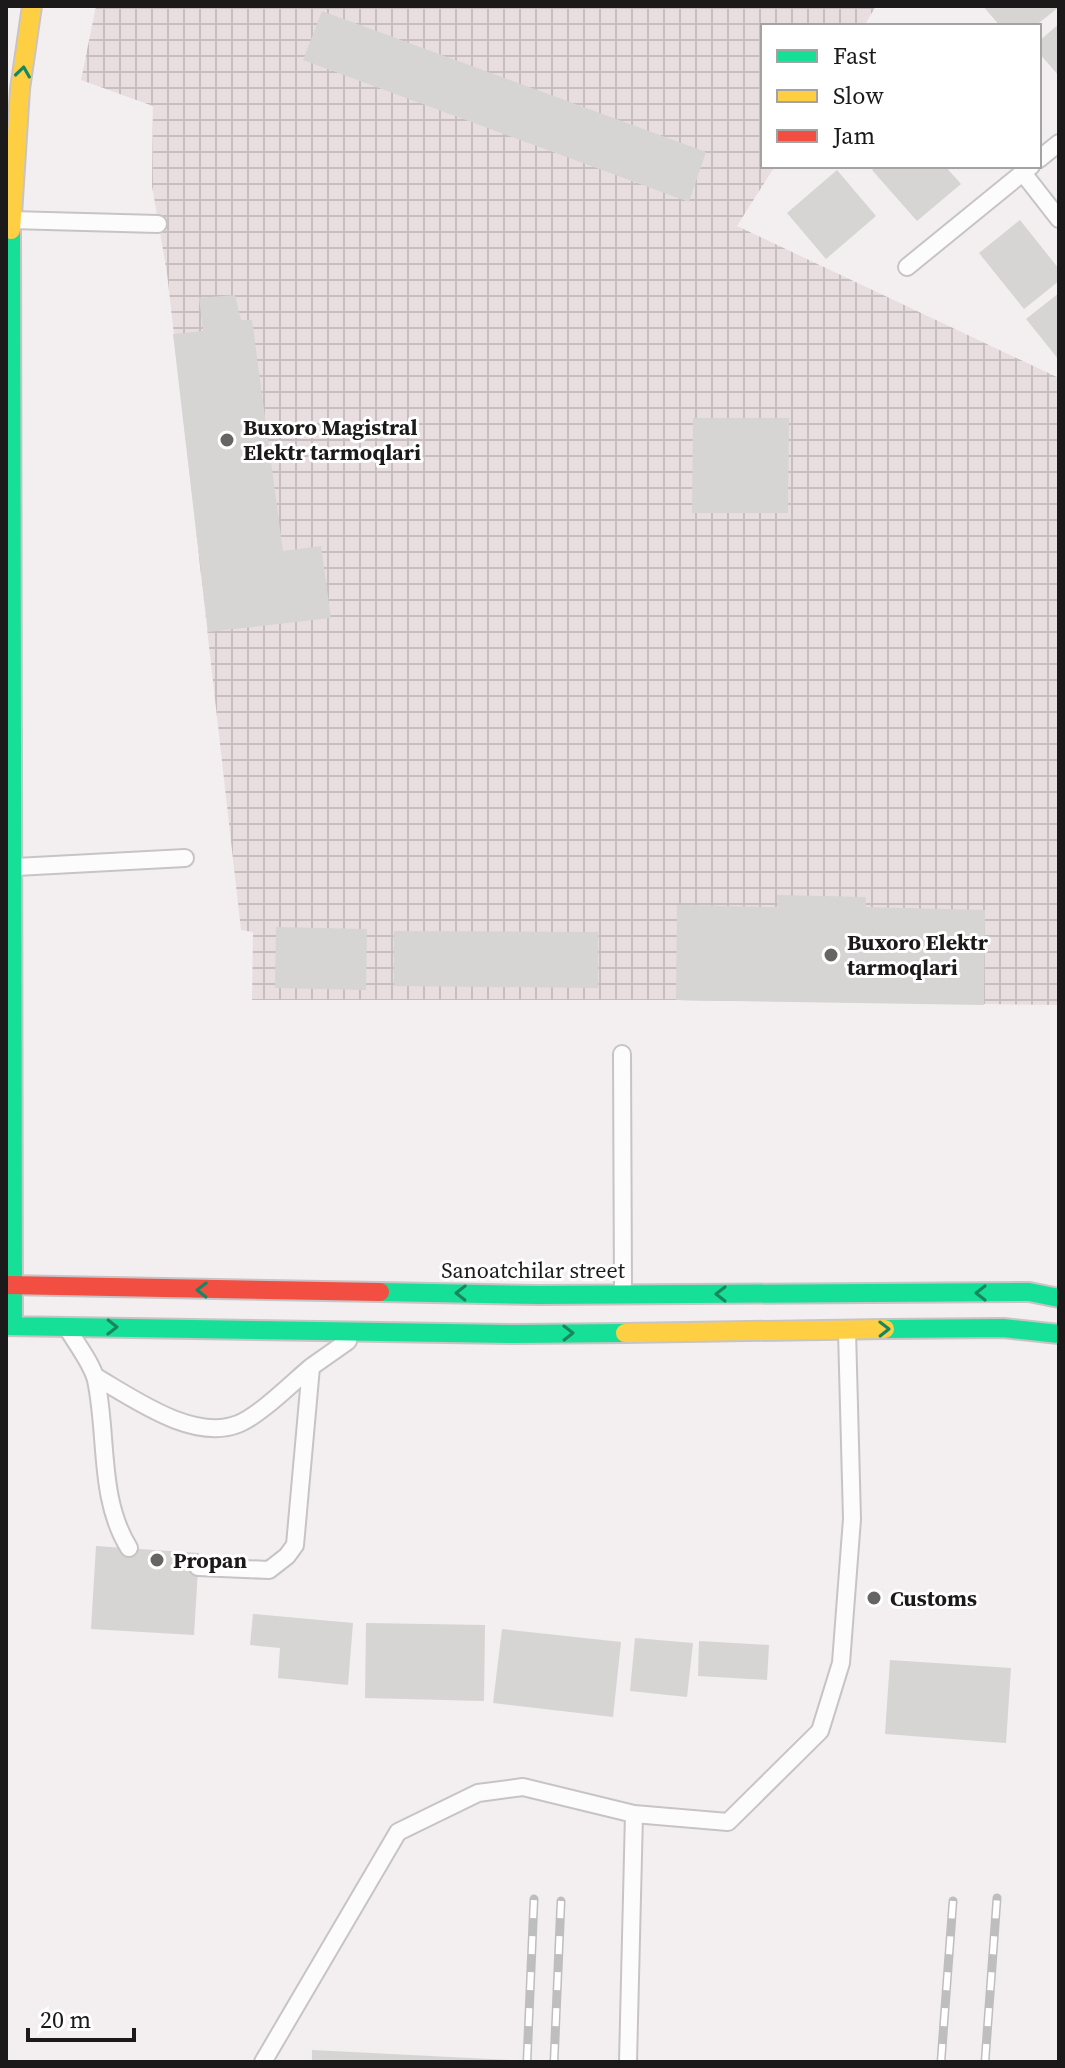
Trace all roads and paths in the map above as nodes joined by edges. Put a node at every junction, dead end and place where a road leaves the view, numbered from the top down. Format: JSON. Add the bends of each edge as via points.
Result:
{"nodes":[{"id":1,"x":32,"y":6,"type":"edge"},
{"id":2,"x":1059,"y":143,"type":"edge"},
{"id":3,"x":1041,"y":157,"type":"edge"},
{"id":4,"x":1027,"y":169,"type":"edge"},
{"id":5,"x":1059,"y":219,"type":"edge"},
{"id":6,"x":10,"y":220,"type":"junction"},
{"id":7,"x":158,"y":224,"type":"dead end"},
{"id":8,"x":907,"y":267,"type":"dead end"},
{"id":9,"x":185,"y":858,"type":"dead end"},
{"id":10,"x":14,"y":867,"type":"junction"},
{"id":11,"x":622,"y":1054,"type":"dead end"},
{"id":12,"x":10,"y":1285,"type":"edge"},
{"id":13,"x":623,"y":1294,"type":"junction"},
{"id":14,"x":1059,"y":1298,"type":"edge"},
{"id":15,"x":845,"y":1312,"type":"junction"},
{"id":16,"x":10,"y":1326,"type":"edge"},
{"id":17,"x":67,"y":1326,"type":"junction"},
{"id":18,"x":361,"y":1331,"type":"junction"},
{"id":19,"x":1059,"y":1334,"type":"edge"},
{"id":20,"x":311,"y":1367,"type":"junction"},
{"id":21,"x":96,"y":1377,"type":"junction"},
{"id":22,"x":129,"y":1548,"type":"dead end"},
{"id":23,"x":198,"y":1567,"type":"dead end"},
{"id":24,"x":634,"y":1814,"type":"junction"},
{"id":25,"x":263,"y":2062,"type":"edge"},
{"id":26,"x":628,"y":2062,"type":"edge"}],
"edges":[{"from":6,"to":1,"type":"main road","one_way":true},
{"from":2,"to":3,"type":"lane"},
{"from":4,"to":5,"type":"lane"},
{"from":4,"to":8,"type":"lane"},
{"from":6,"to":7,"type":"lane"},
{"from":6,"to":10,"type":"main road"},
{"from":9,"to":10,"type":"lane"},
{"from":10,"to":12,"type":"main road"},
{"from":11,"to":13,"type":"lane"},
{"from":13,"to":12,"type":"main road","name":"Sanoatchilar street","one_way":true},
{"from":12,"to":16,"type":"main road"},
{"from":15,"to":13,"type":"main road","name":"Sanoatchilar street","one_way":true},
{"from":14,"to":15,"type":"main road","name":"Sanoatchilar street","one_way":true,"via":[[1029,1292]]},
{"from":18,"to":15,"type":"main road","name":"Sanoatchilar street","one_way":true,"via":[[514,1334]]},
{"from":15,"to":19,"type":"main road","name":"Sanoatchilar street","one_way":true},
{"from":15,"to":24,"type":"lane","via":[[852,1519],[841,1663],[820,1731],[728,1822]]},
{"from":16,"to":17,"type":"main road","name":"Sanoatchilar street"},
{"from":17,"to":18,"type":"main road","name":"Sanoatchilar street","one_way":true},
{"from":17,"to":21,"type":"lane"},
{"from":18,"to":20,"type":"lane"},
{"from":20,"to":21,"type":"lane","via":[[237,1425],[213,1428],[172,1420]]},
{"from":20,"to":23,"type":"lane","via":[[295,1545],[269,1570]]},
{"from":21,"to":22,"type":"lane","via":[[110,1499]]},
{"from":24,"to":25,"type":"lane","via":[[523,1787],[478,1793],[398,1832]]},
{"from":24,"to":26,"type":"lane"}]}
